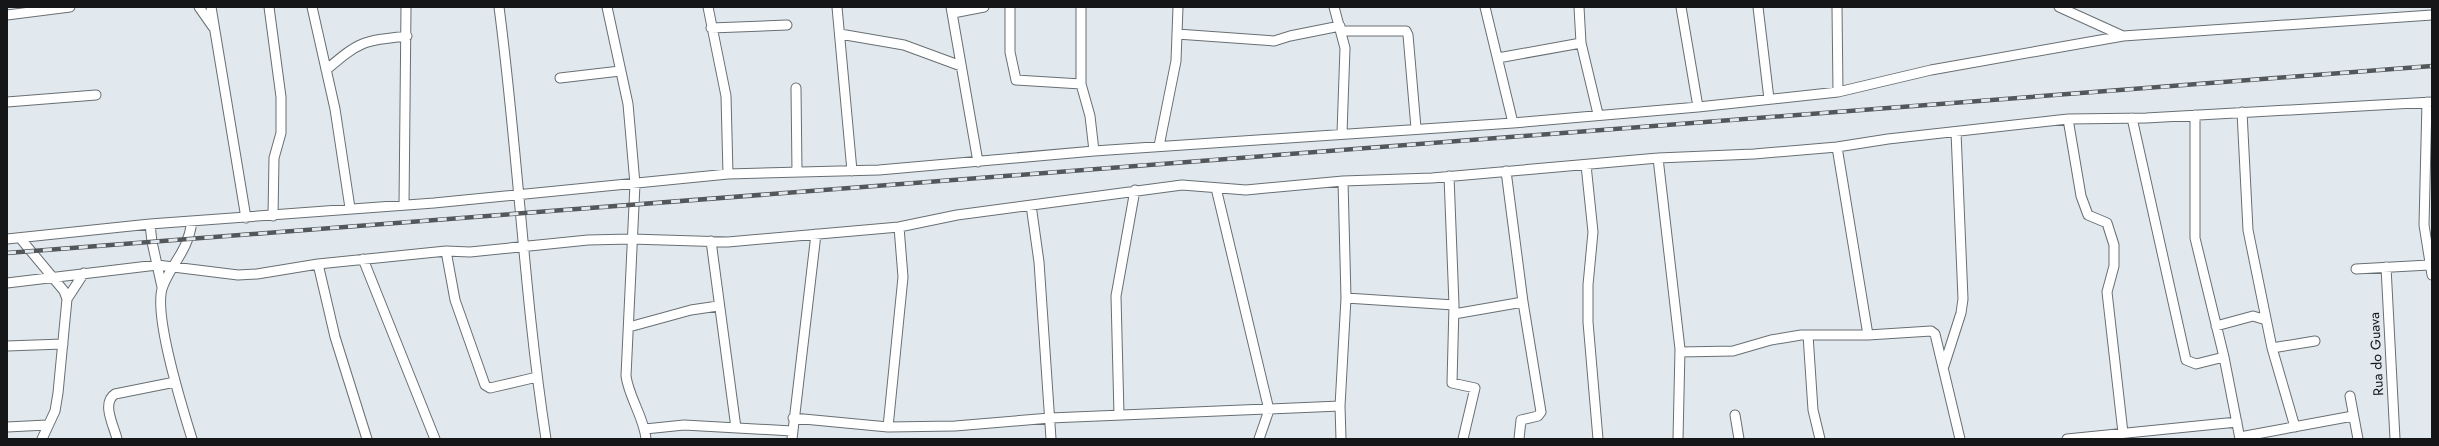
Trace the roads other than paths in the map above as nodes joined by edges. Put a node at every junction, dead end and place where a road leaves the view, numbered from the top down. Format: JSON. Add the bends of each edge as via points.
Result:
{"nodes":[{"id":1,"x":70,"y":7,"type":"edge"},
{"id":2,"x":199,"y":7,"type":"edge"},
{"id":3,"x":211,"y":7,"type":"edge"},
{"id":4,"x":268,"y":7,"type":"edge"},
{"id":5,"x":312,"y":7,"type":"edge"},
{"id":6,"x":406,"y":7,"type":"edge"},
{"id":7,"x":499,"y":7,"type":"edge"},
{"id":8,"x":607,"y":7,"type":"edge"},
{"id":9,"x":708,"y":7,"type":"edge"},
{"id":10,"x":837,"y":7,"type":"edge"},
{"id":11,"x":984,"y":7,"type":"edge"},
{"id":12,"x":1010,"y":7,"type":"edge"},
{"id":13,"x":1081,"y":7,"type":"edge"},
{"id":14,"x":1178,"y":7,"type":"edge"},
{"id":15,"x":1334,"y":7,"type":"edge"},
{"id":16,"x":1485,"y":7,"type":"edge"},
{"id":17,"x":1579,"y":7,"type":"edge"},
{"id":18,"x":1681,"y":7,"type":"edge"},
{"id":19,"x":1758,"y":7,"type":"edge"},
{"id":20,"x":1837,"y":7,"type":"edge"},
{"id":21,"x":2059,"y":7,"type":"edge"},
{"id":22,"x":57,"y":8,"type":"edge"},
{"id":23,"x":952,"y":10,"type":"edge"},
{"id":24,"x":7,"y":15,"type":"edge"},
{"id":25,"x":2432,"y":16,"type":"edge"},
{"id":26,"x":787,"y":25,"type":"dead end"},
{"id":27,"x":711,"y":28,"type":"junction"},
{"id":28,"x":214,"y":29,"type":"junction"},
{"id":29,"x":1341,"y":29,"type":"junction"},
{"id":30,"x":840,"y":34,"type":"junction"},
{"id":31,"x":1177,"y":34,"type":"junction"},
{"id":32,"x":407,"y":36,"type":"junction"},
{"id":33,"x":2123,"y":36,"type":"junction"},
{"id":34,"x":1581,"y":43,"type":"junction"},
{"id":35,"x":1498,"y":58,"type":"junction"},
{"id":36,"x":961,"y":66,"type":"junction"},
{"id":37,"x":326,"y":70,"type":"junction"},
{"id":38,"x":620,"y":70,"type":"junction"},
{"id":39,"x":560,"y":78,"type":"dead end"},
{"id":40,"x":1082,"y":84,"type":"junction"},
{"id":41,"x":796,"y":88,"type":"dead end"},
{"id":42,"x":1838,"y":92,"type":"junction"},
{"id":43,"x":96,"y":95,"type":"dead end"},
{"id":44,"x":1769,"y":99,"type":"junction"},
{"id":45,"x":7,"y":102,"type":"edge"},
{"id":46,"x":2429,"y":102,"type":"edge"},
{"id":47,"x":1698,"y":107,"type":"junction"},
{"id":48,"x":2242,"y":112,"type":"junction"},
{"id":49,"x":1598,"y":114,"type":"junction"},
{"id":50,"x":2195,"y":115,"type":"junction"},
{"id":51,"x":2132,"y":118,"type":"junction"},
{"id":52,"x":2068,"y":119,"type":"junction"},
{"id":53,"x":1512,"y":123,"type":"junction"},
{"id":54,"x":1416,"y":128,"type":"junction"},
{"id":55,"x":1956,"y":132,"type":"junction"},
{"id":56,"x":1342,"y":133,"type":"junction"},
{"id":57,"x":1159,"y":146,"type":"junction"},
{"id":58,"x":1837,"y":147,"type":"junction"},
{"id":59,"x":1094,"y":151,"type":"junction"},
{"id":60,"x":1658,"y":158,"type":"junction"},
{"id":61,"x":978,"y":162,"type":"junction"},
{"id":62,"x":1586,"y":165,"type":"junction"},
{"id":63,"x":852,"y":171,"type":"junction"},
{"id":64,"x":1506,"y":171,"type":"junction"},
{"id":65,"x":797,"y":172,"type":"junction"},
{"id":66,"x":728,"y":174,"type":"junction"},
{"id":67,"x":1449,"y":176,"type":"junction"},
{"id":68,"x":1343,"y":181,"type":"junction"},
{"id":69,"x":635,"y":184,"type":"junction"},
{"id":70,"x":1216,"y":188,"type":"junction"},
{"id":71,"x":1134,"y":190,"type":"junction"},
{"id":72,"x":520,"y":195,"type":"junction"},
{"id":73,"x":404,"y":205,"type":"junction"},
{"id":74,"x":1031,"y":205,"type":"junction"},
{"id":75,"x":350,"y":208,"type":"junction"},
{"id":76,"x":273,"y":216,"type":"junction"},
{"id":77,"x":246,"y":218,"type":"junction"},
{"id":78,"x":192,"y":222,"type":"junction"},
{"id":79,"x":150,"y":224,"type":"junction"},
{"id":80,"x":899,"y":227,"type":"junction"},
{"id":81,"x":816,"y":234,"type":"junction"},
{"id":82,"x":20,"y":238,"type":"junction"},
{"id":83,"x":7,"y":239,"type":"edge"},
{"id":84,"x":631,"y":239,"type":"junction"},
{"id":85,"x":711,"y":241,"type":"junction"},
{"id":86,"x":524,"y":247,"type":"junction"},
{"id":87,"x":446,"y":251,"type":"junction"},
{"id":88,"x":363,"y":259,"type":"junction"},
{"id":89,"x":318,"y":264,"type":"junction"},
{"id":90,"x":2429,"y":264,"type":"junction"},
{"id":91,"x":157,"y":265,"type":"junction"},
{"id":92,"x":2386,"y":267,"type":"junction"},
{"id":93,"x":174,"y":268,"type":"junction"},
{"id":94,"x":2356,"y":269,"type":"dead end"},
{"id":95,"x":84,"y":273,"type":"junction"},
{"id":96,"x":2432,"y":275,"type":"edge"},
{"id":97,"x":52,"y":276,"type":"junction"},
{"id":98,"x":7,"y":283,"type":"edge"},
{"id":99,"x":162,"y":287,"type":"junction"},
{"id":100,"x":1346,"y":298,"type":"junction"},
{"id":101,"x":67,"y":299,"type":"junction"},
{"id":102,"x":1523,"y":302,"type":"junction"},
{"id":103,"x":2261,"y":302,"type":"junction"},
{"id":104,"x":718,"y":306,"type":"junction"},
{"id":105,"x":1454,"y":310,"type":"junction"},
{"id":106,"x":2253,"y":316,"type":"junction"},
{"id":107,"x":2266,"y":320,"type":"junction"},
{"id":108,"x":2216,"y":326,"type":"junction"},
{"id":109,"x":630,"y":327,"type":"junction"},
{"id":110,"x":1808,"y":335,"type":"junction"},
{"id":111,"x":1868,"y":335,"type":"junction"},
{"id":112,"x":2315,"y":341,"type":"dead end"},
{"id":113,"x":63,"y":344,"type":"junction"},
{"id":114,"x":7,"y":346,"type":"edge"},
{"id":115,"x":2272,"y":348,"type":"junction"},
{"id":116,"x":1680,"y":352,"type":"junction"},
{"id":117,"x":2224,"y":357,"type":"junction"},
{"id":118,"x":1944,"y":366,"type":"junction"},
{"id":119,"x":537,"y":377,"type":"junction"},
{"id":120,"x":175,"y":382,"type":"junction"},
{"id":121,"x":2350,"y":396,"type":"dead end"},
{"id":122,"x":1340,"y":406,"type":"junction"},
{"id":123,"x":1269,"y":410,"type":"junction"},
{"id":124,"x":1736,"y":415,"type":"dead end"},
{"id":125,"x":1119,"y":416,"type":"junction"},
{"id":126,"x":2353,"y":416,"type":"junction"},
{"id":127,"x":794,"y":418,"type":"junction"},
{"id":128,"x":1050,"y":418,"type":"junction"},
{"id":129,"x":2237,"y":422,"type":"junction"},
{"id":130,"x":47,"y":426,"type":"junction"},
{"id":131,"x":7,"y":427,"type":"edge"},
{"id":132,"x":888,"y":427,"type":"junction"},
{"id":133,"x":2295,"y":427,"type":"junction"},
{"id":134,"x":736,"y":428,"type":"junction"},
{"id":135,"x":645,"y":429,"type":"junction"},
{"id":136,"x":2158,"y":429,"type":"junction"},
{"id":137,"x":2123,"y":433,"type":"junction"},
{"id":138,"x":792,"y":435,"type":"edge"},
{"id":139,"x":2240,"y":438,"type":"edge"},
{"id":140,"x":42,"y":439,"type":"edge"},
{"id":141,"x":117,"y":439,"type":"edge"},
{"id":142,"x":192,"y":439,"type":"edge"},
{"id":143,"x":367,"y":439,"type":"edge"},
{"id":144,"x":436,"y":439,"type":"edge"},
{"id":145,"x":546,"y":439,"type":"edge"},
{"id":146,"x":646,"y":439,"type":"edge"},
{"id":147,"x":1051,"y":439,"type":"edge"},
{"id":148,"x":1259,"y":439,"type":"edge"},
{"id":149,"x":1342,"y":439,"type":"edge"},
{"id":150,"x":1463,"y":439,"type":"edge"},
{"id":151,"x":1519,"y":439,"type":"edge"},
{"id":152,"x":1598,"y":439,"type":"edge"},
{"id":153,"x":1678,"y":439,"type":"edge"},
{"id":154,"x":1739,"y":439,"type":"edge"},
{"id":155,"x":1820,"y":439,"type":"edge"},
{"id":156,"x":1960,"y":439,"type":"edge"},
{"id":157,"x":2067,"y":439,"type":"edge"},
{"id":158,"x":2158,"y":439,"type":"edge"},
{"id":159,"x":2358,"y":439,"type":"edge"},
{"id":160,"x":2395,"y":439,"type":"edge"}],
"edges":[{"from":1,"to":22,"type":"street"},
{"from":2,"to":28,"type":"street"},
{"from":3,"to":28,"type":"street"},
{"from":4,"to":76,"type":"street","via":[[281,97],[281,132],[272,179]]},
{"from":5,"to":37,"type":"street"},
{"from":6,"to":32,"type":"street"},
{"from":7,"to":72,"type":"street"},
{"from":8,"to":38,"type":"street"},
{"from":9,"to":27,"type":"street"},
{"from":10,"to":30,"type":"street"},
{"from":11,"to":23,"type":"street"},
{"from":12,"to":40,"type":"street","via":[[1010,52],[1016,80]]},
{"from":13,"to":40,"type":"street"},
{"from":14,"to":31,"type":"street"},
{"from":15,"to":29,"type":"street"},
{"from":16,"to":35,"type":"street"},
{"from":17,"to":34,"type":"street"},
{"from":18,"to":47,"type":"street"},
{"from":19,"to":44,"type":"street"},
{"from":20,"to":42,"type":"street"},
{"from":21,"to":33,"type":"street"},
{"from":22,"to":24,"type":"street"},
{"from":23,"to":36,"type":"street"},
{"from":25,"to":33,"type":"street"},
{"from":26,"to":27,"type":"street"},
{"from":27,"to":66,"type":"street","via":[[726,96]]},
{"from":28,"to":77,"type":"street"},
{"from":29,"to":31,"type":"street","via":[[1290,36],[1274,41]]},
{"from":29,"to":54,"type":"street","via":[[1406,31]]},
{"from":29,"to":56,"type":"street","via":[[1345,48]]},
{"from":30,"to":36,"type":"street","via":[[904,45]]},
{"from":30,"to":63,"type":"street"},
{"from":31,"to":57,"type":"street","via":[[1176,61]]},
{"from":32,"to":37,"type":"street","via":[[368,40],[354,46]]},
{"from":32,"to":73,"type":"street"},
{"from":33,"to":42,"type":"street","via":[[1931,70]]},
{"from":34,"to":35,"type":"street"},
{"from":34,"to":49,"type":"street"},
{"from":35,"to":53,"type":"street"},
{"from":36,"to":61,"type":"street"},
{"from":37,"to":75,"type":"street"},
{"from":38,"to":39,"type":"street"},
{"from":38,"to":69,"type":"street","via":[[628,104]]},
{"from":40,"to":59,"type":"street","via":[[1090,116]]},
{"from":41,"to":65,"type":"street"},
{"from":42,"to":44,"type":"street"},
{"from":43,"to":45,"type":"street"},
{"from":44,"to":47,"type":"street"},
{"from":46,"to":48,"type":"street"},
{"from":46,"to":90,"type":"street","via":[[2424,225]]},
{"from":47,"to":49,"type":"street"},
{"from":48,"to":50,"type":"street"},
{"from":48,"to":103,"type":"street","via":[[2248,230]]},
{"from":49,"to":53,"type":"street"},
{"from":50,"to":51,"type":"street"},
{"from":50,"to":108,"type":"street","via":[[2195,238]]},
{"from":51,"to":52,"type":"street"},
{"from":51,"to":117,"type":"street","via":[[2184,356],[2190,363],[2196,364]]},
{"from":52,"to":55,"type":"street"},
{"from":52,"to":137,"type":"street","via":[[2081,196],[2088,215],[2106,223],[2114,245],[2114,266],[2107,297]]},
{"from":53,"to":54,"type":"street"},
{"from":54,"to":56,"type":"street"},
{"from":55,"to":58,"type":"street"},
{"from":55,"to":118,"type":"street","via":[[1963,299]]},
{"from":56,"to":57,"type":"street"},
{"from":57,"to":59,"type":"street"},
{"from":58,"to":60,"type":"street"},
{"from":58,"to":111,"type":"street"},
{"from":59,"to":61,"type":"street"},
{"from":60,"to":62,"type":"street"},
{"from":60,"to":116,"type":"street"},
{"from":61,"to":63,"type":"street"},
{"from":62,"to":64,"type":"street"},
{"from":62,"to":152,"type":"street","via":[[1593,232],[1588,285],[1588,322]]},
{"from":63,"to":65,"type":"street"},
{"from":64,"to":67,"type":"street"},
{"from":64,"to":102,"type":"street"},
{"from":65,"to":66,"type":"street"},
{"from":66,"to":69,"type":"street"},
{"from":67,"to":68,"type":"street"},
{"from":67,"to":105,"type":"street"},
{"from":68,"to":70,"type":"street","via":[[1246,190]]},
{"from":68,"to":100,"type":"street"},
{"from":69,"to":72,"type":"street"},
{"from":69,"to":84,"type":"street"},
{"from":70,"to":71,"type":"street","via":[[1182,185]]},
{"from":70,"to":123,"type":"street"},
{"from":71,"to":74,"type":"street"},
{"from":71,"to":125,"type":"street","via":[[1116,296]]},
{"from":72,"to":73,"type":"street"},
{"from":72,"to":86,"type":"street"},
{"from":73,"to":75,"type":"street"},
{"from":74,"to":80,"type":"street","via":[[957,215]]},
{"from":74,"to":128,"type":"street","via":[[1039,262]]},
{"from":75,"to":76,"type":"street"},
{"from":76,"to":77,"type":"street"},
{"from":77,"to":78,"type":"street"},
{"from":78,"to":79,"type":"street"},
{"from":78,"to":93,"type":"street","via":[[189,239]]},
{"from":79,"to":82,"type":"street"},
{"from":79,"to":91,"type":"street"},
{"from":80,"to":81,"type":"street"},
{"from":80,"to":132,"type":"street","via":[[903,277]]},
{"from":81,"to":85,"type":"street","via":[[728,242]]},
{"from":81,"to":127,"type":"street"},
{"from":82,"to":83,"type":"street"},
{"from":82,"to":97,"type":"street"},
{"from":84,"to":85,"type":"street"},
{"from":84,"to":86,"type":"street"},
{"from":84,"to":109,"type":"street"},
{"from":85,"to":104,"type":"street"},
{"from":86,"to":87,"type":"street","via":[[470,252]]},
{"from":86,"to":119,"type":"street"},
{"from":87,"to":88,"type":"street"},
{"from":87,"to":119,"type":"street","via":[[455,300],[486,385],[490,388]]},
{"from":88,"to":89,"type":"street"},
{"from":88,"to":144,"type":"street"},
{"from":89,"to":93,"type":"street","via":[[238,275]]},
{"from":89,"to":143,"type":"street","via":[[334,337]]},
{"from":90,"to":92,"type":"street"},
{"from":90,"to":96,"type":"street"},
{"from":91,"to":93,"type":"street"},
{"from":91,"to":95,"type":"street"},
{"from":91,"to":99,"type":"street"},
{"from":92,"to":94,"type":"street"},
{"from":92,"to":160,"type":"street","name":"Rua do Guava"},
{"from":93,"to":99,"type":"street"},
{"from":95,"to":97,"type":"street"},
{"from":95,"to":101,"type":"street"},
{"from":97,"to":98,"type":"street"},
{"from":97,"to":101,"type":"street"},
{"from":99,"to":120,"type":"street","via":[[162,320]]},
{"from":100,"to":105,"type":"street"},
{"from":100,"to":122,"type":"street"},
{"from":101,"to":113,"type":"street"},
{"from":102,"to":105,"type":"street"},
{"from":102,"to":151,"type":"street","via":[[1541,412],[1538,416],[1521,420]]},
{"from":103,"to":106,"type":"street"},
{"from":103,"to":107,"type":"street"},
{"from":104,"to":109,"type":"street","via":[[691,310]]},
{"from":104,"to":134,"type":"street"},
{"from":105,"to":150,"type":"street","via":[[1452,383],[1475,388]]},
{"from":106,"to":107,"type":"street"},
{"from":106,"to":108,"type":"street"},
{"from":107,"to":115,"type":"street"},
{"from":108,"to":117,"type":"street"},
{"from":109,"to":135,"type":"street","via":[[626,376]]},
{"from":110,"to":111,"type":"street"},
{"from":110,"to":116,"type":"street","via":[[1771,340],[1733,351]]},
{"from":110,"to":155,"type":"street","via":[[1813,410]]},
{"from":111,"to":118,"type":"street","via":[[1931,331],[1935,334]]},
{"from":112,"to":115,"type":"street"},
{"from":113,"to":114,"type":"street"},
{"from":113,"to":130,"type":"street","via":[[56,405]]},
{"from":115,"to":133,"type":"street"},
{"from":116,"to":153,"type":"street"},
{"from":117,"to":129,"type":"street"},
{"from":118,"to":156,"type":"street"},
{"from":119,"to":145,"type":"street"},
{"from":120,"to":141,"type":"street","via":[[110,397],[108,403]]},
{"from":120,"to":142,"type":"street"},
{"from":121,"to":126,"type":"street"},
{"from":122,"to":123,"type":"street"},
{"from":122,"to":149,"type":"street"},
{"from":123,"to":125,"type":"street"},
{"from":123,"to":148,"type":"street"},
{"from":124,"to":154,"type":"street"},
{"from":125,"to":128,"type":"street"},
{"from":126,"to":133,"type":"street"},
{"from":126,"to":159,"type":"street"},
{"from":127,"to":132,"type":"street"},
{"from":127,"to":138,"type":"street"},
{"from":128,"to":132,"type":"street","via":[[955,426]]},
{"from":128,"to":147,"type":"street"},
{"from":129,"to":136,"type":"street"},
{"from":129,"to":139,"type":"street"},
{"from":130,"to":131,"type":"street"},
{"from":130,"to":140,"type":"street"},
{"from":133,"to":139,"type":"street"},
{"from":134,"to":135,"type":"street","via":[[684,425]]},
{"from":134,"to":138,"type":"street"},
{"from":135,"to":146,"type":"street"},
{"from":136,"to":137,"type":"street"},
{"from":136,"to":158,"type":"street"},
{"from":137,"to":157,"type":"street"}]}
